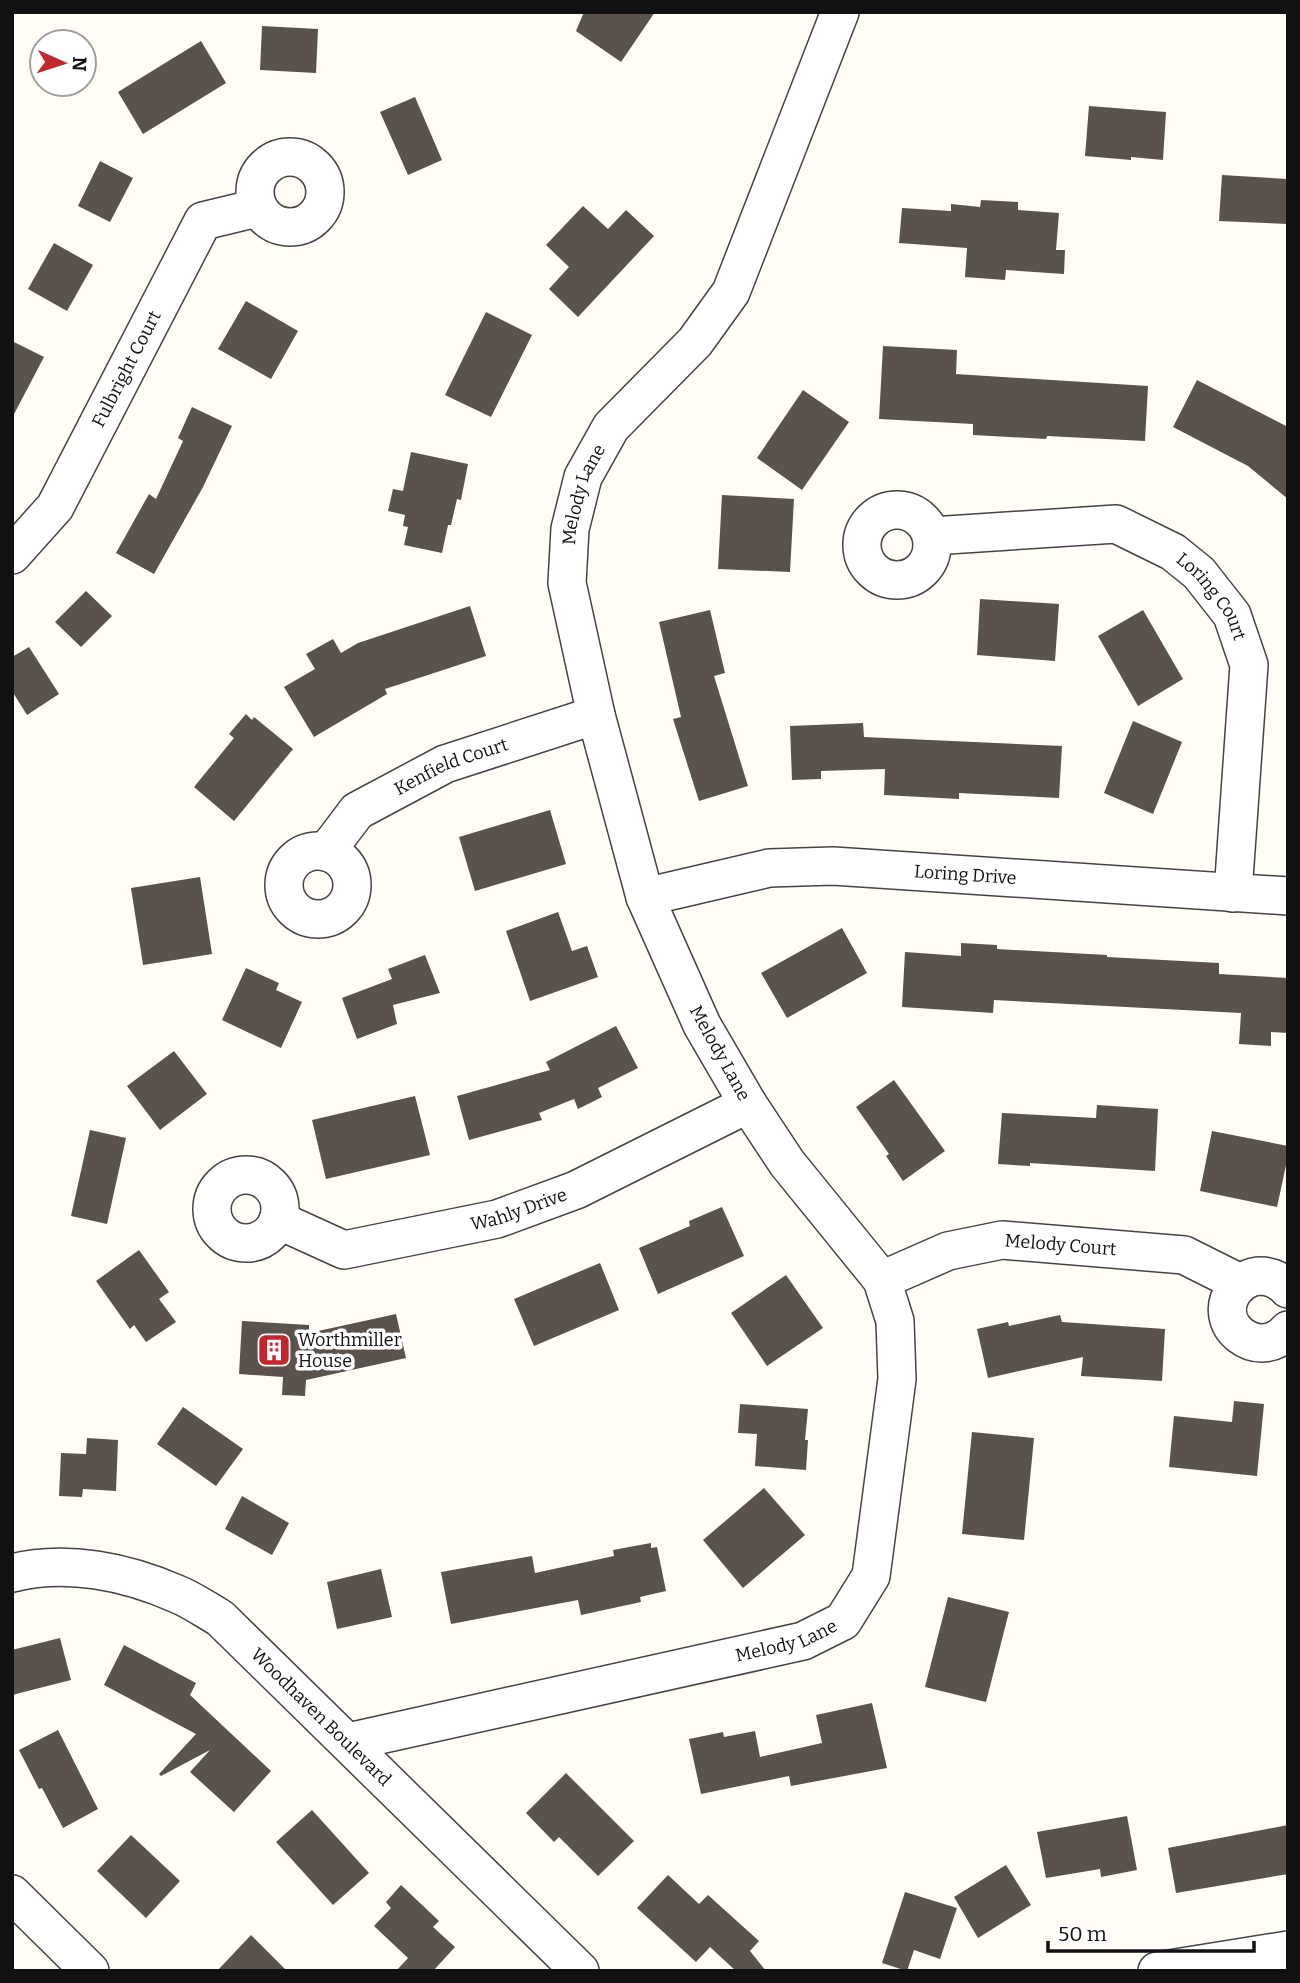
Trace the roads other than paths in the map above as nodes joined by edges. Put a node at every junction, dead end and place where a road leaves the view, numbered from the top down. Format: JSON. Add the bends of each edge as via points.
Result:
{"nodes":[{"id":1,"x":840,"y":12,"type":"edge"},
{"id":2,"x":257,"y":208,"type":"dead end"},
{"id":3,"x":932,"y":536,"type":"dead end"},
{"id":4,"x":12,"y":555,"type":"edge"},
{"id":5,"x":596,"y":715,"type":"junction"},
{"id":6,"x":327,"y":852,"type":"dead end"},
{"id":7,"x":1233,"y":893,"type":"junction"},
{"id":8,"x":1288,"y":896,"type":"edge"},
{"id":9,"x":645,"y":897,"type":"junction"},
{"id":10,"x":748,"y":1104,"type":"junction"},
{"id":11,"x":278,"y":1220,"type":"dead end"},
{"id":12,"x":882,"y":1280,"type":"junction"},
{"id":13,"x":1240,"y":1283,"type":"junction"},
{"id":14,"x":1288,"y":1289,"type":"edge"},
{"id":15,"x":1288,"y":1330,"type":"edge"},
{"id":16,"x":12,"y":1573,"type":"edge"},
{"id":17,"x":348,"y":1742,"type":"junction"},
{"id":18,"x":12,"y":1894,"type":"edge"},
{"id":19,"x":1288,"y":1950,"type":"edge"},
{"id":20,"x":90,"y":1971,"type":"edge"},
{"id":21,"x":580,"y":1971,"type":"edge"},
{"id":22,"x":1157,"y":1971,"type":"edge"}],
"edges":[{"from":1,"to":5,"type":"street","name":"Melody Lane","via":[[731,292],[695,342],[611,427],[583,477],[570,528],[567,583]]},
{"from":2,"to":4,"type":"street","name":"Fulbright Court","via":[[203,220],[55,507]]},
{"from":3,"to":7,"type":"street","name":"Loring Court","via":[[1116,524],[1173,552],[1199,573],[1232,615],[1249,665]]},
{"from":5,"to":6,"type":"street","name":"Kenfield Court","via":[[444,764],[357,811]]},
{"from":5,"to":9,"type":"street","name":"Melody Lane"},
{"from":7,"to":8,"type":"street","name":"Loring Drive"},
{"from":7,"to":9,"type":"street","name":"Loring Drive","via":[[833,866],[769,868]]},
{"from":9,"to":10,"type":"street","name":"Melody Lane","via":[[702,1025]]},
{"from":10,"to":11,"type":"street","name":"Wahly Drive","via":[[576,1191],[498,1219],[344,1250]]},
{"from":10,"to":12,"type":"street","name":"Melody Lane","via":[[787,1163]]},
{"from":12,"to":13,"type":"street","name":"Melody Court","via":[[948,1251],[1002,1240],[1184,1255]]},
{"from":12,"to":17,"type":"street","name":"Melody Lane","via":[[895,1321],[897,1379],[871,1576],[843,1621],[803,1641]]},
{"from":13,"to":14,"type":"street","via":[[1272,1277]]},
{"from":13,"to":15,"type":"street","via":[[1228,1303],[1237,1333],[1246,1340],[1267,1343]]},
{"from":16,"to":17,"type":"street","name":"Woodhaven Boulevard","via":[[76,1567],[128,1575],[180,1594],[220,1618]]},
{"from":17,"to":21,"type":"street","name":"Woodhaven Boulevard"},
{"from":18,"to":20,"type":"street"},
{"from":19,"to":22,"type":"street"}]}
